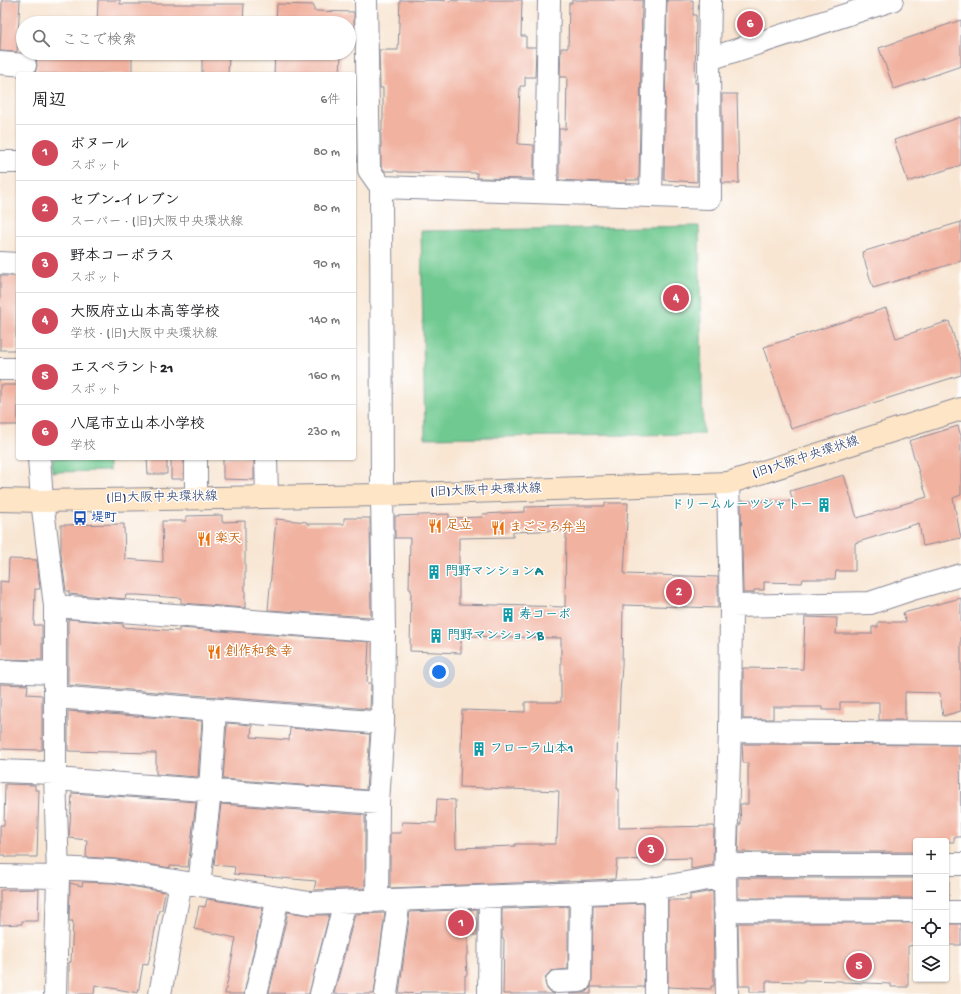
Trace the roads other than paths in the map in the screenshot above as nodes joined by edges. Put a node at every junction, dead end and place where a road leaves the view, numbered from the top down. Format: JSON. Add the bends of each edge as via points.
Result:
{"nodes":[{"id":1,"x":366,"y":0,"type":"edge"},
{"id":2,"x":549,"y":0,"type":"edge"},
{"id":3,"x":655,"y":0,"type":"edge"},
{"id":4,"x":710,"y":0,"type":"edge"},
{"id":5,"x":892,"y":0,"type":"edge"},
{"id":6,"x":709,"y":59,"type":"junction"},
{"id":7,"x":0,"y":63,"type":"edge"},
{"id":8,"x":25,"y":64,"type":"edge"},
{"id":9,"x":0,"y":162,"type":"edge"},
{"id":10,"x":16,"y":162,"type":"edge"},
{"id":11,"x":368,"y":176,"type":"edge"},
{"id":12,"x":546,"y":192,"type":"junction"},
{"id":13,"x":651,"y":195,"type":"junction"},
{"id":14,"x":0,"y":263,"type":"edge"},
{"id":15,"x":16,"y":264,"type":"edge"},
{"id":16,"x":0,"y":369,"type":"edge"},
{"id":17,"x":16,"y":369,"type":"edge"},
{"id":18,"x":961,"y":409,"type":"edge"},
{"id":19,"x":39,"y":460,"type":"edge"},
{"id":20,"x":196,"y":460,"type":"edge"},
{"id":21,"x":266,"y":460,"type":"edge"},
{"id":22,"x":728,"y":484,"type":"junction"},
{"id":23,"x":382,"y":495,"type":"junction"},
{"id":24,"x":267,"y":496,"type":"junction"},
{"id":25,"x":196,"y":498,"type":"junction"},
{"id":26,"x":0,"y":500,"type":"edge"},
{"id":27,"x":42,"y":501,"type":"junction"},
{"id":28,"x":961,"y":575,"type":"edge"},
{"id":29,"x":55,"y":606,"type":"junction"},
{"id":30,"x":731,"y":606,"type":"junction"},
{"id":31,"x":384,"y":631,"type":"junction"},
{"id":32,"x":0,"y":671,"type":"edge"},
{"id":33,"x":54,"y":673,"type":"junction"},
{"id":34,"x":55,"y":697,"type":"junction"},
{"id":35,"x":215,"y":710,"type":"junction"},
{"id":36,"x":383,"y":724,"type":"junction"},
{"id":37,"x":730,"y":731,"type":"junction"},
{"id":38,"x":961,"y":732,"type":"edge"},
{"id":39,"x":0,"y":771,"type":"edge"},
{"id":40,"x":55,"y":776,"type":"junction"},
{"id":41,"x":210,"y":791,"type":"junction"},
{"id":42,"x":378,"y":803,"type":"junction"},
{"id":43,"x":949,"y":864,"type":"edge"},
{"id":44,"x":961,"y":864,"type":"edge"},
{"id":45,"x":913,"y":865,"type":"edge"},
{"id":46,"x":725,"y":871,"type":"junction"},
{"id":47,"x":58,"y":873,"type":"junction"},
{"id":48,"x":0,"y":876,"type":"edge"},
{"id":49,"x":190,"y":883,"type":"junction"},
{"id":50,"x":656,"y":888,"type":"junction"},
{"id":51,"x":581,"y":893,"type":"junction"},
{"id":52,"x":490,"y":897,"type":"junction"},
{"id":53,"x":278,"y":898,"type":"junction"},
{"id":54,"x":399,"y":900,"type":"junction"},
{"id":55,"x":377,"y":901,"type":"junction"},
{"id":56,"x":345,"y":902,"type":"junction"},
{"id":57,"x":725,"y":910,"type":"junction"},
{"id":58,"x":913,"y":912,"type":"edge"},
{"id":59,"x":949,"y":912,"type":"edge"},
{"id":60,"x":961,"y":912,"type":"edge"},
{"id":61,"x":557,"y":982,"type":"dead end"},
{"id":62,"x":55,"y":994,"type":"edge"},
{"id":63,"x":160,"y":994,"type":"edge"},
{"id":64,"x":256,"y":994,"type":"edge"},
{"id":65,"x":321,"y":994,"type":"edge"},
{"id":66,"x":386,"y":994,"type":"edge"},
{"id":67,"x":489,"y":994,"type":"edge"},
{"id":68,"x":656,"y":994,"type":"edge"},
{"id":69,"x":727,"y":994,"type":"edge"}],
"edges":[{"from":1,"to":11,"type":"street"},
{"from":2,"to":12,"type":"street"},
{"from":3,"to":13,"type":"street"},
{"from":4,"to":6,"type":"street"},
{"from":5,"to":6,"type":"street"},
{"from":6,"to":13,"type":"street","via":[[710,198]]},
{"from":7,"to":8,"type":"street"},
{"from":9,"to":10,"type":"street"},
{"from":11,"to":12,"type":"street"},
{"from":11,"to":23,"type":"street"},
{"from":12,"to":13,"type":"street"},
{"from":14,"to":15,"type":"street"},
{"from":16,"to":17,"type":"street"},
{"from":18,"to":22,"type":"street","name":"(旧)大阪中央環状線"},
{"from":19,"to":27,"type":"street"},
{"from":20,"to":25,"type":"street"},
{"from":21,"to":24,"type":"street"},
{"from":22,"to":23,"type":"street","name":"(旧)大阪中央環状線"},
{"from":22,"to":30,"type":"street"},
{"from":23,"to":24,"type":"street","name":"(旧)大阪中央環状線"},
{"from":23,"to":31,"type":"street"},
{"from":24,"to":25,"type":"street","name":"(旧)大阪中央環状線"},
{"from":25,"to":27,"type":"street","name":"(旧)大阪中央環状線"},
{"from":26,"to":27,"type":"street","name":"(旧)大阪中央環状線"},
{"from":27,"to":29,"type":"street"},
{"from":28,"to":30,"type":"street","via":[[870,603]]},
{"from":29,"to":31,"type":"street"},
{"from":29,"to":33,"type":"street"},
{"from":30,"to":37,"type":"street"},
{"from":31,"to":36,"type":"street"},
{"from":32,"to":33,"type":"street"},
{"from":33,"to":34,"type":"street"},
{"from":34,"to":35,"type":"street"},
{"from":34,"to":40,"type":"street"},
{"from":35,"to":36,"type":"street"},
{"from":35,"to":41,"type":"street"},
{"from":36,"to":42,"type":"street"},
{"from":37,"to":38,"type":"street"},
{"from":37,"to":46,"type":"street"},
{"from":39,"to":40,"type":"street"},
{"from":40,"to":41,"type":"street"},
{"from":40,"to":47,"type":"street"},
{"from":41,"to":42,"type":"street"},
{"from":41,"to":49,"type":"street"},
{"from":42,"to":55,"type":"street"},
{"from":43,"to":44,"type":"street"},
{"from":45,"to":46,"type":"street"},
{"from":46,"to":50,"type":"street"},
{"from":46,"to":57,"type":"street"},
{"from":47,"to":48,"type":"street"},
{"from":47,"to":49,"type":"street","via":[[114,871]]},
{"from":47,"to":62,"type":"street"},
{"from":49,"to":53,"type":"street"},
{"from":49,"to":63,"type":"street"},
{"from":50,"to":51,"type":"street"},
{"from":50,"to":68,"type":"street"},
{"from":51,"to":52,"type":"street"},
{"from":51,"to":61,"type":"street","via":[[580,981]]},
{"from":52,"to":54,"type":"street"},
{"from":52,"to":67,"type":"street"},
{"from":53,"to":56,"type":"street","via":[[309,903]]},
{"from":53,"to":64,"type":"street"},
{"from":54,"to":55,"type":"street"},
{"from":54,"to":66,"type":"street"},
{"from":55,"to":56,"type":"street"},
{"from":56,"to":65,"type":"street"},
{"from":57,"to":58,"type":"street"},
{"from":57,"to":69,"type":"street"},
{"from":59,"to":60,"type":"street"}]}
